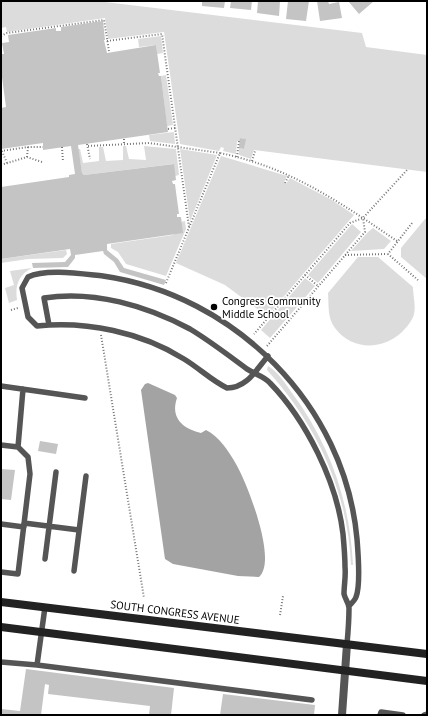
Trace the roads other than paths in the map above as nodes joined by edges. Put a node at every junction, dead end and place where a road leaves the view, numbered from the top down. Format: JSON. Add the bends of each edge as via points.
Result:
{"nodes":[{"id":1,"x":49,"y":325,"type":"junction"},
{"id":2,"x":268,"y":356,"type":"junction"},
{"id":3,"x":255,"y":373,"type":"junction"},
{"id":4,"x":1,"y":386,"type":"edge"},
{"id":5,"x":23,"y":389,"type":"junction"},
{"id":6,"x":85,"y":398,"type":"dead end"},
{"id":7,"x":1,"y":445,"type":"edge"},
{"id":8,"x":18,"y":447,"type":"junction"},
{"id":9,"x":56,"y":472,"type":"dead end"},
{"id":10,"x":86,"y":476,"type":"dead end"},
{"id":11,"x":1,"y":524,"type":"edge"},
{"id":12,"x":24,"y":525,"type":"junction"},
{"id":13,"x":49,"y":526,"type":"junction"},
{"id":14,"x":80,"y":530,"type":"junction"},
{"id":15,"x":44,"y":559,"type":"dead end"},
{"id":16,"x":74,"y":571,"type":"dead end"},
{"id":17,"x":1,"y":572,"type":"edge"},
{"id":18,"x":1,"y":602,"type":"edge"},
{"id":19,"x":349,"y":606,"type":"junction"},
{"id":20,"x":45,"y":607,"type":"junction"},
{"id":21,"x":1,"y":627,"type":"edge"},
{"id":22,"x":41,"y":632,"type":"junction"},
{"id":23,"x":347,"y":644,"type":"junction"},
{"id":24,"x":427,"y":654,"type":"edge"},
{"id":25,"x":1,"y":662,"type":"edge"},
{"id":26,"x":37,"y":665,"type":"junction"},
{"id":27,"x":346,"y":672,"type":"junction"},
{"id":28,"x":427,"y":682,"type":"edge"},
{"id":29,"x":312,"y":700,"type":"dead end"},
{"id":30,"x":427,"y":714,"type":"edge"},
{"id":31,"x":342,"y":715,"type":"edge"},
{"id":32,"x":380,"y":715,"type":"edge"},
{"id":33,"x":403,"y":715,"type":"edge"},
{"id":34,"x":424,"y":715,"type":"edge"}],
"edges":[{"from":1,"to":2,"type":"lane","via":[[37,326],[28,317],[22,288],[28,277],[58,273],[118,278],[187,300],[219,318]]},
{"from":1,"to":3,"type":"lane","via":[[87,326],[116,331],[162,346],[227,388],[242,386]]},
{"from":1,"to":3,"type":"lane","via":[[44,298],[84,297],[141,307],[199,334]]},
{"from":2,"to":3,"type":"lane"},
{"from":2,"to":19,"type":"lane","via":[[311,410],[330,443],[344,477],[353,513],[358,550],[356,597]]},
{"from":3,"to":19,"type":"lane","via":[[269,381],[294,412],[328,478],[339,513],[345,566],[344,595]]},
{"from":4,"to":5,"type":"lane"},
{"from":5,"to":6,"type":"lane"},
{"from":5,"to":8,"type":"lane"},
{"from":7,"to":8,"type":"lane"},
{"from":8,"to":12,"type":"lane","via":[[28,457],[30,469]]},
{"from":9,"to":13,"type":"lane"},
{"from":10,"to":14,"type":"lane"},
{"from":11,"to":12,"type":"lane"},
{"from":12,"to":13,"type":"lane"},
{"from":12,"to":17,"type":"lane","via":[[18,574]]},
{"from":13,"to":14,"type":"lane"},
{"from":13,"to":15,"type":"lane"},
{"from":14,"to":16,"type":"lane"},
{"from":18,"to":20,"type":"main road","name":"SOUTH CONGRESS AVENUE"},
{"from":19,"to":23,"type":"lane"},
{"from":20,"to":22,"type":"lane"},
{"from":20,"to":23,"type":"main road","name":"SOUTH CONGRESS AVENUE"},
{"from":21,"to":22,"type":"main road"},
{"from":22,"to":26,"type":"lane"},
{"from":22,"to":27,"type":"main road"},
{"from":23,"to":24,"type":"main road","name":"SOUTH CONGRESS AVENUE"},
{"from":23,"to":27,"type":"street"},
{"from":25,"to":26,"type":"lane"},
{"from":26,"to":29,"type":"lane"},
{"from":27,"to":28,"type":"main road"},
{"from":27,"to":31,"type":"street"},
{"from":30,"to":34,"type":"lane"},
{"from":32,"to":33,"type":"lane","via":[[381,712]]}]}
